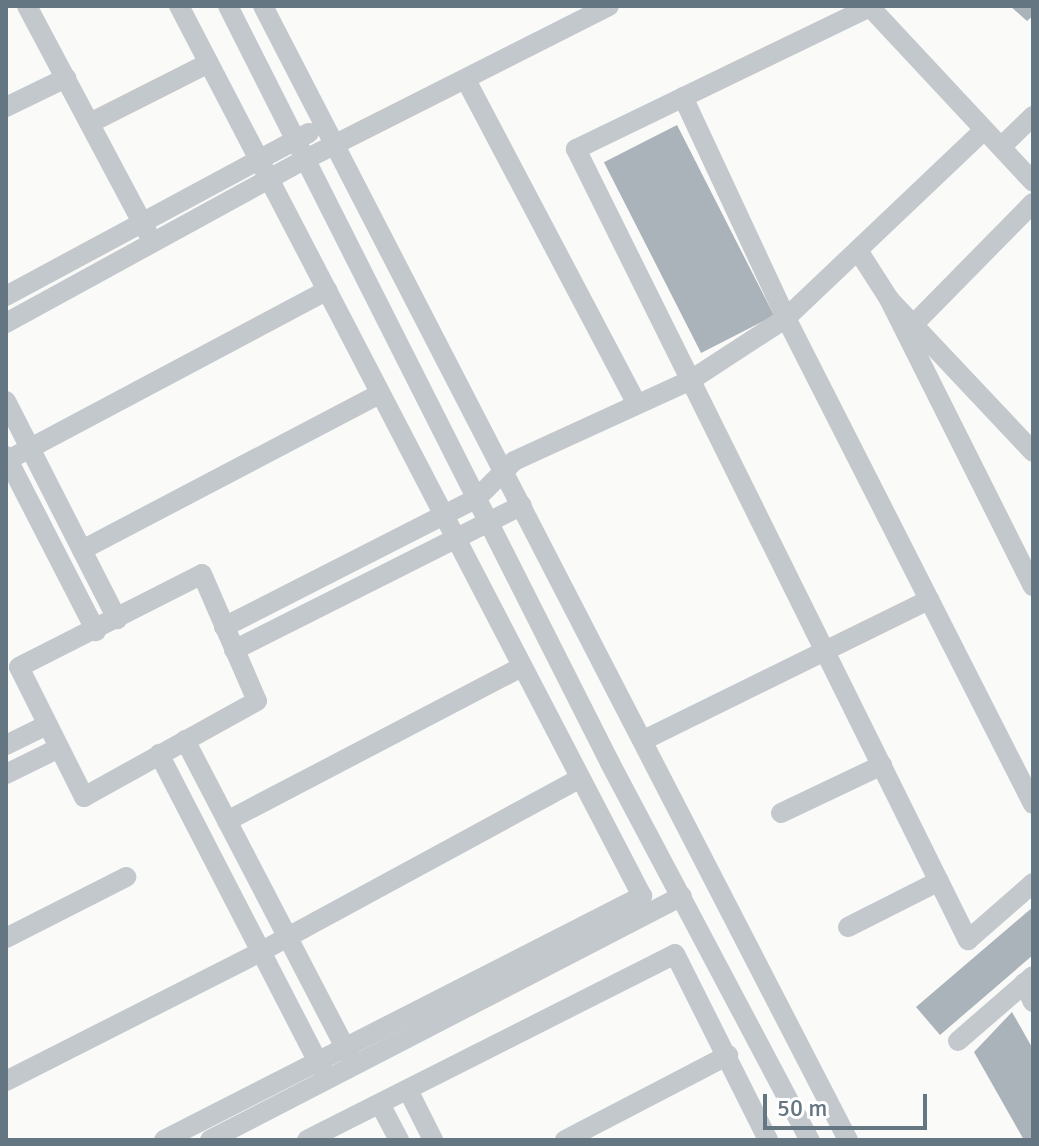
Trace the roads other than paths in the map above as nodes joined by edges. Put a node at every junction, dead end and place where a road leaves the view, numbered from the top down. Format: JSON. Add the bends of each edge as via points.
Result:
{"nodes":[{"id":1,"x":27,"y":6,"type":"edge"},
{"id":2,"x":179,"y":6,"type":"edge"},
{"id":3,"x":228,"y":6,"type":"edge"},
{"id":4,"x":263,"y":6,"type":"edge"},
{"id":5,"x":609,"y":6,"type":"edge"},
{"id":6,"x":871,"y":7,"type":"edge"},
{"id":7,"x":209,"y":63,"type":"junction"},
{"id":8,"x":66,"y":78,"type":"junction"},
{"id":9,"x":466,"y":80,"type":"junction"},
{"id":10,"x":683,"y":97,"type":"junction"},
{"id":11,"x":6,"y":107,"type":"edge"},
{"id":12,"x":1033,"y":116,"type":"edge"},
{"id":13,"x":90,"y":123,"type":"junction"},
{"id":14,"x":325,"y":125,"type":"junction"},
{"id":15,"x":984,"y":130,"type":"junction"},
{"id":16,"x":298,"y":139,"type":"junction"},
{"id":17,"x":335,"y":145,"type":"junction"},
{"id":18,"x":1001,"y":147,"type":"junction"},
{"id":19,"x":308,"y":158,"type":"junction"},
{"id":20,"x":260,"y":160,"type":"junction"},
{"id":21,"x":270,"y":179,"type":"junction"},
{"id":22,"x":1033,"y":182,"type":"edge"},
{"id":23,"x":1033,"y":203,"type":"edge"},
{"id":24,"x":142,"y":223,"type":"junction"},
{"id":25,"x":153,"y":242,"type":"junction"},
{"id":26,"x":859,"y":252,"type":"junction"},
{"id":27,"x":327,"y":290,"type":"junction"},
{"id":28,"x":6,"y":296,"type":"edge"},
{"id":29,"x":889,"y":299,"type":"junction"},
{"id":30,"x":786,"y":318,"type":"junction"},
{"id":31,"x":6,"y":323,"type":"edge"},
{"id":32,"x":913,"y":325,"type":"junction"},
{"id":33,"x":691,"y":380,"type":"junction"},
{"id":34,"x":379,"y":394,"type":"junction"},
{"id":35,"x":6,"y":401,"type":"edge"},
{"id":36,"x":636,"y":403,"type":"junction"},
{"id":37,"x":30,"y":448,"type":"junction"},
{"id":38,"x":1032,"y":450,"type":"edge"},
{"id":39,"x":7,"y":459,"type":"edge"},
{"id":40,"x":506,"y":473,"type":"junction"},
{"id":41,"x":477,"y":498,"type":"junction"},
{"id":42,"x":522,"y":505,"type":"junction"},
{"id":43,"x":444,"y":517,"type":"junction"},
{"id":44,"x":489,"y":522,"type":"junction"},
{"id":45,"x":455,"y":539,"type":"junction"},
{"id":46,"x":82,"y":550,"type":"junction"},
{"id":47,"x":1033,"y":586,"type":"edge"},
{"id":48,"x":929,"y":600,"type":"junction"},
{"id":49,"x":117,"y":619,"type":"junction"},
{"id":50,"x":224,"y":627,"type":"junction"},
{"id":51,"x":96,"y":631,"type":"junction"},
{"id":52,"x":234,"y":650,"type":"junction"},
{"id":53,"x":825,"y":650,"type":"junction"},
{"id":54,"x":521,"y":667,"type":"junction"},
{"id":55,"x":47,"y":725,"type":"junction"},
{"id":56,"x":185,"y":740,"type":"junction"},
{"id":57,"x":644,"y":740,"type":"junction"},
{"id":58,"x":6,"y":745,"type":"edge"},
{"id":59,"x":59,"y":748,"type":"junction"},
{"id":60,"x":159,"y":754,"type":"junction"},
{"id":61,"x":882,"y":765,"type":"junction"},
{"id":62,"x":6,"y":774,"type":"edge"},
{"id":63,"x":580,"y":778,"type":"junction"},
{"id":64,"x":1033,"y":804,"type":"edge"},
{"id":65,"x":781,"y":813,"type":"dead end"},
{"id":66,"x":227,"y":821,"type":"junction"},
{"id":67,"x":126,"y":877,"type":"dead end"},
{"id":68,"x":939,"y":881,"type":"junction"},
{"id":69,"x":1033,"y":883,"type":"edge"},
{"id":70,"x":722,"y":892,"type":"junction"},
{"id":71,"x":685,"y":902,"type":"junction"},
{"id":72,"x":848,"y":927,"type":"dead end"},
{"id":73,"x":288,"y":937,"type":"junction"},
{"id":74,"x":6,"y":938,"type":"edge"},
{"id":75,"x":262,"y":951,"type":"junction"},
{"id":76,"x":1028,"y":980,"type":"edge"},
{"id":77,"x":1033,"y":1002,"type":"edge"},
{"id":78,"x":958,"y":1041,"type":"dead end"},
{"id":79,"x":727,"y":1056,"type":"junction"},
{"id":80,"x":350,"y":1058,"type":"junction"},
{"id":81,"x":323,"y":1072,"type":"junction"},
{"id":82,"x":6,"y":1081,"type":"edge"},
{"id":83,"x":408,"y":1090,"type":"junction"},
{"id":84,"x":380,"y":1104,"type":"junction"},
{"id":85,"x":164,"y":1140,"type":"edge"},
{"id":86,"x":210,"y":1140,"type":"edge"},
{"id":87,"x":307,"y":1140,"type":"edge"},
{"id":88,"x":399,"y":1140,"type":"edge"},
{"id":89,"x":433,"y":1140,"type":"edge"},
{"id":90,"x":565,"y":1140,"type":"edge"},
{"id":91,"x":768,"y":1140,"type":"edge"},
{"id":92,"x":810,"y":1140,"type":"edge"},
{"id":93,"x":848,"y":1140,"type":"edge"}],
"edges":[{"from":1,"to":8,"type":"street"},
{"from":2,"to":7,"type":"street"},
{"from":3,"to":16,"type":"street"},
{"from":4,"to":14,"type":"street"},
{"from":5,"to":9,"type":"street"},
{"from":6,"to":10,"type":"street"},
{"from":6,"to":15,"type":"street"},
{"from":7,"to":13,"type":"street"},
{"from":7,"to":20,"type":"street"},
{"from":8,"to":11,"type":"street"},
{"from":8,"to":13,"type":"street"},
{"from":9,"to":17,"type":"street"},
{"from":9,"to":36,"type":"street"},
{"from":10,"to":30,"type":"street"},
{"from":10,"to":33,"type":"street","via":[[576,149]]},
{"from":12,"to":18,"type":"street"},
{"from":13,"to":24,"type":"street"},
{"from":14,"to":16,"type":"street"},
{"from":14,"to":17,"type":"street"},
{"from":15,"to":18,"type":"street"},
{"from":15,"to":26,"type":"street"},
{"from":16,"to":19,"type":"street"},
{"from":16,"to":20,"type":"street"},
{"from":17,"to":19,"type":"street"},
{"from":17,"to":40,"type":"street"},
{"from":18,"to":22,"type":"street"},
{"from":19,"to":21,"type":"street"},
{"from":19,"to":41,"type":"street"},
{"from":20,"to":21,"type":"street"},
{"from":20,"to":24,"type":"street"},
{"from":21,"to":25,"type":"street"},
{"from":21,"to":27,"type":"street"},
{"from":23,"to":32,"type":"street"},
{"from":24,"to":25,"type":"street"},
{"from":24,"to":28,"type":"street"},
{"from":25,"to":31,"type":"street"},
{"from":26,"to":29,"type":"street"},
{"from":26,"to":30,"type":"street"},
{"from":27,"to":34,"type":"street"},
{"from":27,"to":37,"type":"street"},
{"from":29,"to":32,"type":"street"},
{"from":29,"to":47,"type":"street"},
{"from":30,"to":33,"type":"street"},
{"from":30,"to":48,"type":"street"},
{"from":32,"to":38,"type":"street"},
{"from":33,"to":36,"type":"street"},
{"from":33,"to":53,"type":"street"},
{"from":34,"to":43,"type":"street"},
{"from":34,"to":46,"type":"street"},
{"from":35,"to":37,"type":"street"},
{"from":36,"to":40,"type":"street","via":[[514,461]]},
{"from":37,"to":39,"type":"street"},
{"from":37,"to":46,"type":"street"},
{"from":39,"to":51,"type":"street"},
{"from":40,"to":41,"type":"street"},
{"from":40,"to":42,"type":"street"},
{"from":41,"to":43,"type":"street"},
{"from":41,"to":44,"type":"street"},
{"from":42,"to":44,"type":"street"},
{"from":42,"to":57,"type":"street"},
{"from":43,"to":45,"type":"street"},
{"from":43,"to":50,"type":"street"},
{"from":44,"to":45,"type":"street"},
{"from":44,"to":71,"type":"street"},
{"from":45,"to":52,"type":"street"},
{"from":45,"to":54,"type":"street"},
{"from":46,"to":49,"type":"street"},
{"from":48,"to":53,"type":"street"},
{"from":48,"to":64,"type":"street"},
{"from":49,"to":50,"type":"street","via":[[202,574]]},
{"from":49,"to":51,"type":"street"},
{"from":50,"to":52,"type":"street"},
{"from":51,"to":55,"type":"street","via":[[19,667]]},
{"from":52,"to":56,"type":"street","via":[[257,701]]},
{"from":53,"to":57,"type":"street"},
{"from":53,"to":61,"type":"street"},
{"from":54,"to":63,"type":"street"},
{"from":54,"to":66,"type":"street"},
{"from":55,"to":58,"type":"street"},
{"from":55,"to":59,"type":"street"},
{"from":56,"to":60,"type":"street"},
{"from":56,"to":66,"type":"street"},
{"from":57,"to":70,"type":"street"},
{"from":59,"to":60,"type":"street","via":[[84,797]]},
{"from":59,"to":62,"type":"street"},
{"from":60,"to":75,"type":"street"},
{"from":61,"to":65,"type":"street"},
{"from":61,"to":68,"type":"street"},
{"from":63,"to":73,"type":"street"},
{"from":63,"to":80,"type":"street","via":[[642,896]]},
{"from":66,"to":73,"type":"street"},
{"from":67,"to":74,"type":"street"},
{"from":68,"to":69,"type":"street","via":[[968,940]]},
{"from":68,"to":72,"type":"street"},
{"from":70,"to":71,"type":"street"},
{"from":70,"to":93,"type":"street"},
{"from":71,"to":80,"type":"street"},
{"from":71,"to":92,"type":"street"},
{"from":73,"to":75,"type":"street"},
{"from":73,"to":80,"type":"street"},
{"from":75,"to":81,"type":"street"},
{"from":75,"to":82,"type":"street"},
{"from":76,"to":77,"type":"street"},
{"from":76,"to":78,"type":"street"},
{"from":79,"to":83,"type":"street","via":[[675,954]]},
{"from":79,"to":90,"type":"street"},
{"from":79,"to":91,"type":"street"},
{"from":80,"to":81,"type":"street"},
{"from":81,"to":85,"type":"street"},
{"from":81,"to":86,"type":"street"},
{"from":83,"to":84,"type":"street"},
{"from":83,"to":89,"type":"street"},
{"from":84,"to":87,"type":"street"},
{"from":84,"to":88,"type":"street"}]}
